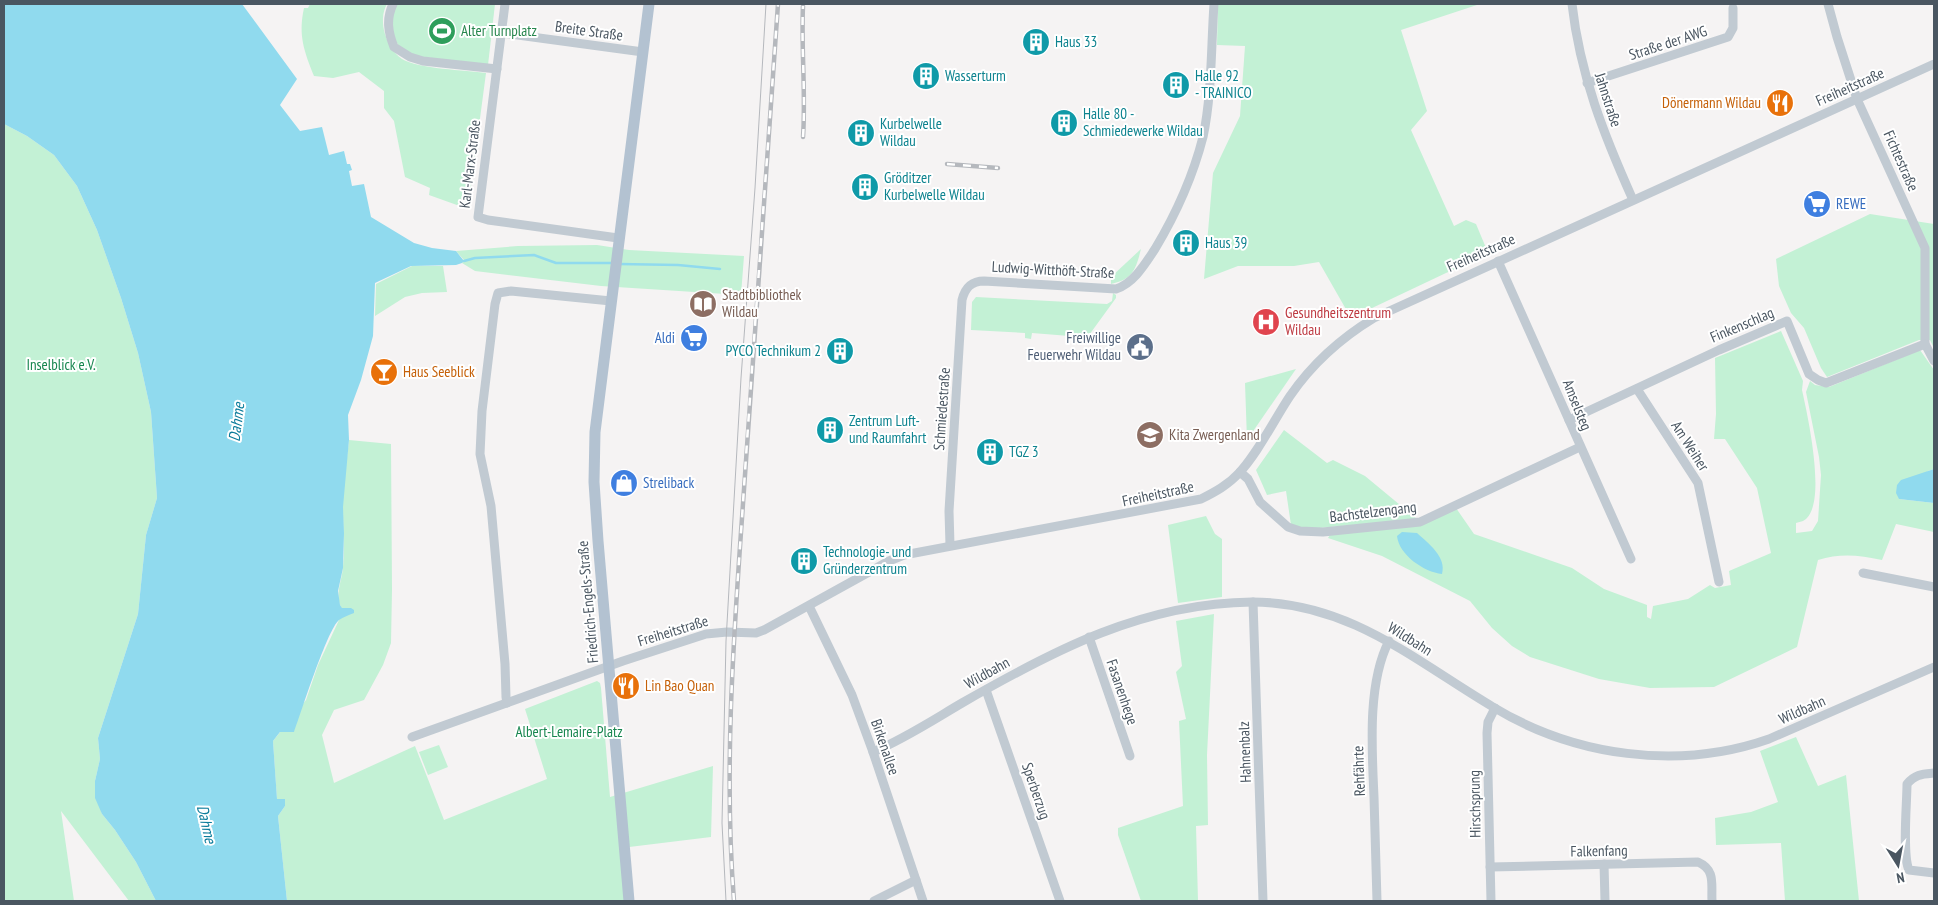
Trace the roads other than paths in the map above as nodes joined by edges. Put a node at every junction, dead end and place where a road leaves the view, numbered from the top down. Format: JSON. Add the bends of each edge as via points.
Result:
{"nodes":[{"id":1,"x":393,"y":4,"type":"edge"},
{"id":2,"x":505,"y":4,"type":"edge"},
{"id":3,"x":648,"y":4,"type":"edge"},
{"id":4,"x":1214,"y":4,"type":"edge"},
{"id":5,"x":1572,"y":4,"type":"edge"},
{"id":6,"x":1828,"y":4,"type":"edge"},
{"id":7,"x":1733,"y":8,"type":"dead end"},
{"id":8,"x":502,"y":33,"type":"junction"},
{"id":9,"x":643,"y":52,"type":"junction"},
{"id":10,"x":1934,"y":64,"type":"edge"},
{"id":11,"x":497,"y":69,"type":"junction"},
{"id":12,"x":1586,"y":83,"type":"junction"},
{"id":13,"x":1857,"y":99,"type":"junction"},
{"id":14,"x":1633,"y":200,"type":"junction"},
{"id":15,"x":618,"y":242,"type":"junction"},
{"id":16,"x":1498,"y":261,"type":"junction"},
{"id":17,"x":976,"y":281,"type":"joint"},
{"id":18,"x":611,"y":296,"type":"junction"},
{"id":19,"x":1925,"y":344,"type":"junction"},
{"id":20,"x":1934,"y":361,"type":"edge"},
{"id":21,"x":1637,"y":388,"type":"junction"},
{"id":22,"x":1569,"y":420,"type":"junction"},
{"id":23,"x":1580,"y":447,"type":"junction"},
{"id":24,"x":1240,"y":472,"type":"junction"},
{"id":25,"x":950,"y":545,"type":"junction"},
{"id":26,"x":1631,"y":559,"type":"dead end"},
{"id":27,"x":1863,"y":573,"type":"dead end"},
{"id":28,"x":1720,"y":582,"type":"dead end"},
{"id":29,"x":1934,"y":587,"type":"edge"},
{"id":30,"x":1253,"y":602,"type":"junction"},
{"id":31,"x":809,"y":606,"type":"junction"},
{"id":32,"x":1089,"y":637,"type":"junction"},
{"id":33,"x":1389,"y":641,"type":"junction"},
{"id":34,"x":609,"y":666,"type":"junction"},
{"id":35,"x":1934,"y":667,"type":"edge"},
{"id":36,"x":986,"y":690,"type":"junction"},
{"id":37,"x":508,"y":703,"type":"junction"},
{"id":38,"x":1495,"y":708,"type":"junction"},
{"id":39,"x":412,"y":737,"type":"dead end"},
{"id":40,"x":873,"y":752,"type":"junction"},
{"id":41,"x":1130,"y":756,"type":"dead end"},
{"id":42,"x":1934,"y":773,"type":"edge"},
{"id":43,"x":1604,"y":864,"type":"junction"},
{"id":44,"x":1490,"y":867,"type":"junction"},
{"id":45,"x":1934,"y":872,"type":"edge"},
{"id":46,"x":916,"y":880,"type":"junction"},
{"id":47,"x":628,"y":901,"type":"edge"},
{"id":48,"x":874,"y":901,"type":"edge"},
{"id":49,"x":923,"y":901,"type":"edge"},
{"id":50,"x":1060,"y":901,"type":"edge"},
{"id":51,"x":1263,"y":901,"type":"edge"},
{"id":52,"x":1377,"y":901,"type":"edge"},
{"id":53,"x":1491,"y":901,"type":"edge"},
{"id":54,"x":1605,"y":901,"type":"edge"},
{"id":55,"x":1712,"y":901,"type":"edge"}],
"edges":[{"from":1,"to":11,"type":"street","via":[[388,18],[390,36],[394,47],[410,57]]},
{"from":2,"to":8,"type":"street","name":"Karl-Marx-Straße"},
{"from":3,"to":9,"type":"main road"},
{"from":4,"to":17,"type":"street","name":"Ludwig-Witthöft-Straße","via":[[1206,120],[1196,160],[1164,234],[1138,273],[1116,289]]},
{"from":5,"to":12,"type":"street","name":"Jahnstraße"},
{"from":6,"to":13,"type":"street","name":"Fichtestraße"},
{"from":7,"to":12,"type":"street","name":"Straße der AWG","via":[[1733,28],[1728,37]]},
{"from":8,"to":9,"type":"street","name":"Breite Straße"},
{"from":8,"to":11,"type":"street","name":"Karl-Marx-Straße"},
{"from":9,"to":15,"type":"main road"},
{"from":10,"to":13,"type":"street","name":"Freiheitstraße"},
{"from":11,"to":15,"type":"street","name":"Karl-Marx-Straße","via":[[478,217]]},
{"from":12,"to":14,"type":"street","name":"Jahnstraße"},
{"from":13,"to":14,"type":"street","name":"Freiheitstraße"},
{"from":13,"to":19,"type":"street","name":"Fichtestraße","via":[[1925,248]]},
{"from":14,"to":16,"type":"street","name":"Freiheitstraße"},
{"from":15,"to":18,"type":"main road","name":"Friedrich-Engels-Straße"},
{"from":16,"to":22,"type":"street","name":"Amselsteg"},
{"from":16,"to":24,"type":"street","name":"Freiheitstraße","via":[[1390,310],[1342,340],[1292,394]]},
{"from":17,"to":25,"type":"street","name":"Schmiedestraße","via":[[966,289],[962,300],[949,513]]},
{"from":18,"to":34,"type":"main road","name":"Friedrich-Engels-Straße","via":[[594,463]]},
{"from":18,"to":37,"type":"street","via":[[511,291],[498,293],[495,304],[480,454],[491,506]]},
{"from":19,"to":20,"type":"street","name":"Fichtestraße"},
{"from":19,"to":21,"type":"street","name":"Finkenschlag","via":[[1826,383],[1809,374],[1787,321]]},
{"from":21,"to":22,"type":"street","name":"Finkenschlag"},
{"from":21,"to":28,"type":"street","name":"Am Weiher","via":[[1698,483]]},
{"from":22,"to":23,"type":"street","name":"Amselsteg"},
{"from":23,"to":24,"type":"street","name":"Bachstelzengang","via":[[1420,522],[1322,532],[1288,527],[1260,502]]},
{"from":23,"to":26,"type":"street","name":"Amselsteg"},
{"from":24,"to":25,"type":"street","name":"Freiheitstraße","via":[[1221,488],[1196,501]]},
{"from":25,"to":31,"type":"street","name":"Freiheitstraße","via":[[889,561]]},
{"from":27,"to":29,"type":"street"},
{"from":30,"to":32,"type":"street","name":"Wildbahn","via":[[1178,610]]},
{"from":30,"to":33,"type":"street","name":"Wildbahn","via":[[1318,610]]},
{"from":30,"to":51,"type":"street","name":"Hahnenbalz"},
{"from":31,"to":34,"type":"street","name":"Freiheitstraße","via":[[756,633],[706,634]]},
{"from":31,"to":40,"type":"street","name":"Birkenallee","via":[[846,681]]},
{"from":32,"to":36,"type":"street","name":"Wildbahn"},
{"from":32,"to":41,"type":"street","name":"Fasanenhege"},
{"from":33,"to":38,"type":"street","name":"Wildbahn"},
{"from":33,"to":52,"type":"street","name":"Rehfährte","via":[[1376,686],[1372,738]]},
{"from":34,"to":37,"type":"street","name":"Freiheitstraße"},
{"from":34,"to":47,"type":"main road","name":"Friedrich-Engels-Straße"},
{"from":35,"to":38,"type":"street","name":"Wildbahn","via":[[1764,741],[1692,754],[1635,754],[1593,748],[1540,730]]},
{"from":36,"to":40,"type":"street","name":"Wildbahn"},
{"from":36,"to":50,"type":"street","name":"Sperberzug"},
{"from":37,"to":39,"type":"street","name":"Freiheitstraße"},
{"from":38,"to":44,"type":"street","name":"Hirschsprung","via":[[1487,733]]},
{"from":40,"to":46,"type":"street","name":"Birkenallee"},
{"from":42,"to":45,"type":"street","via":[[1912,777],[1908,784],[1906,845],[1909,870]]},
{"from":43,"to":44,"type":"street","name":"Falkenfang"},
{"from":43,"to":54,"type":"street"},
{"from":43,"to":55,"type":"street","name":"Falkenfang","via":[[1698,862],[1708,866],[1711,872]]},
{"from":44,"to":53,"type":"street","name":"Hirschsprung"},
{"from":46,"to":48,"type":"street"},
{"from":46,"to":49,"type":"street","name":"Birkenallee"}]}
